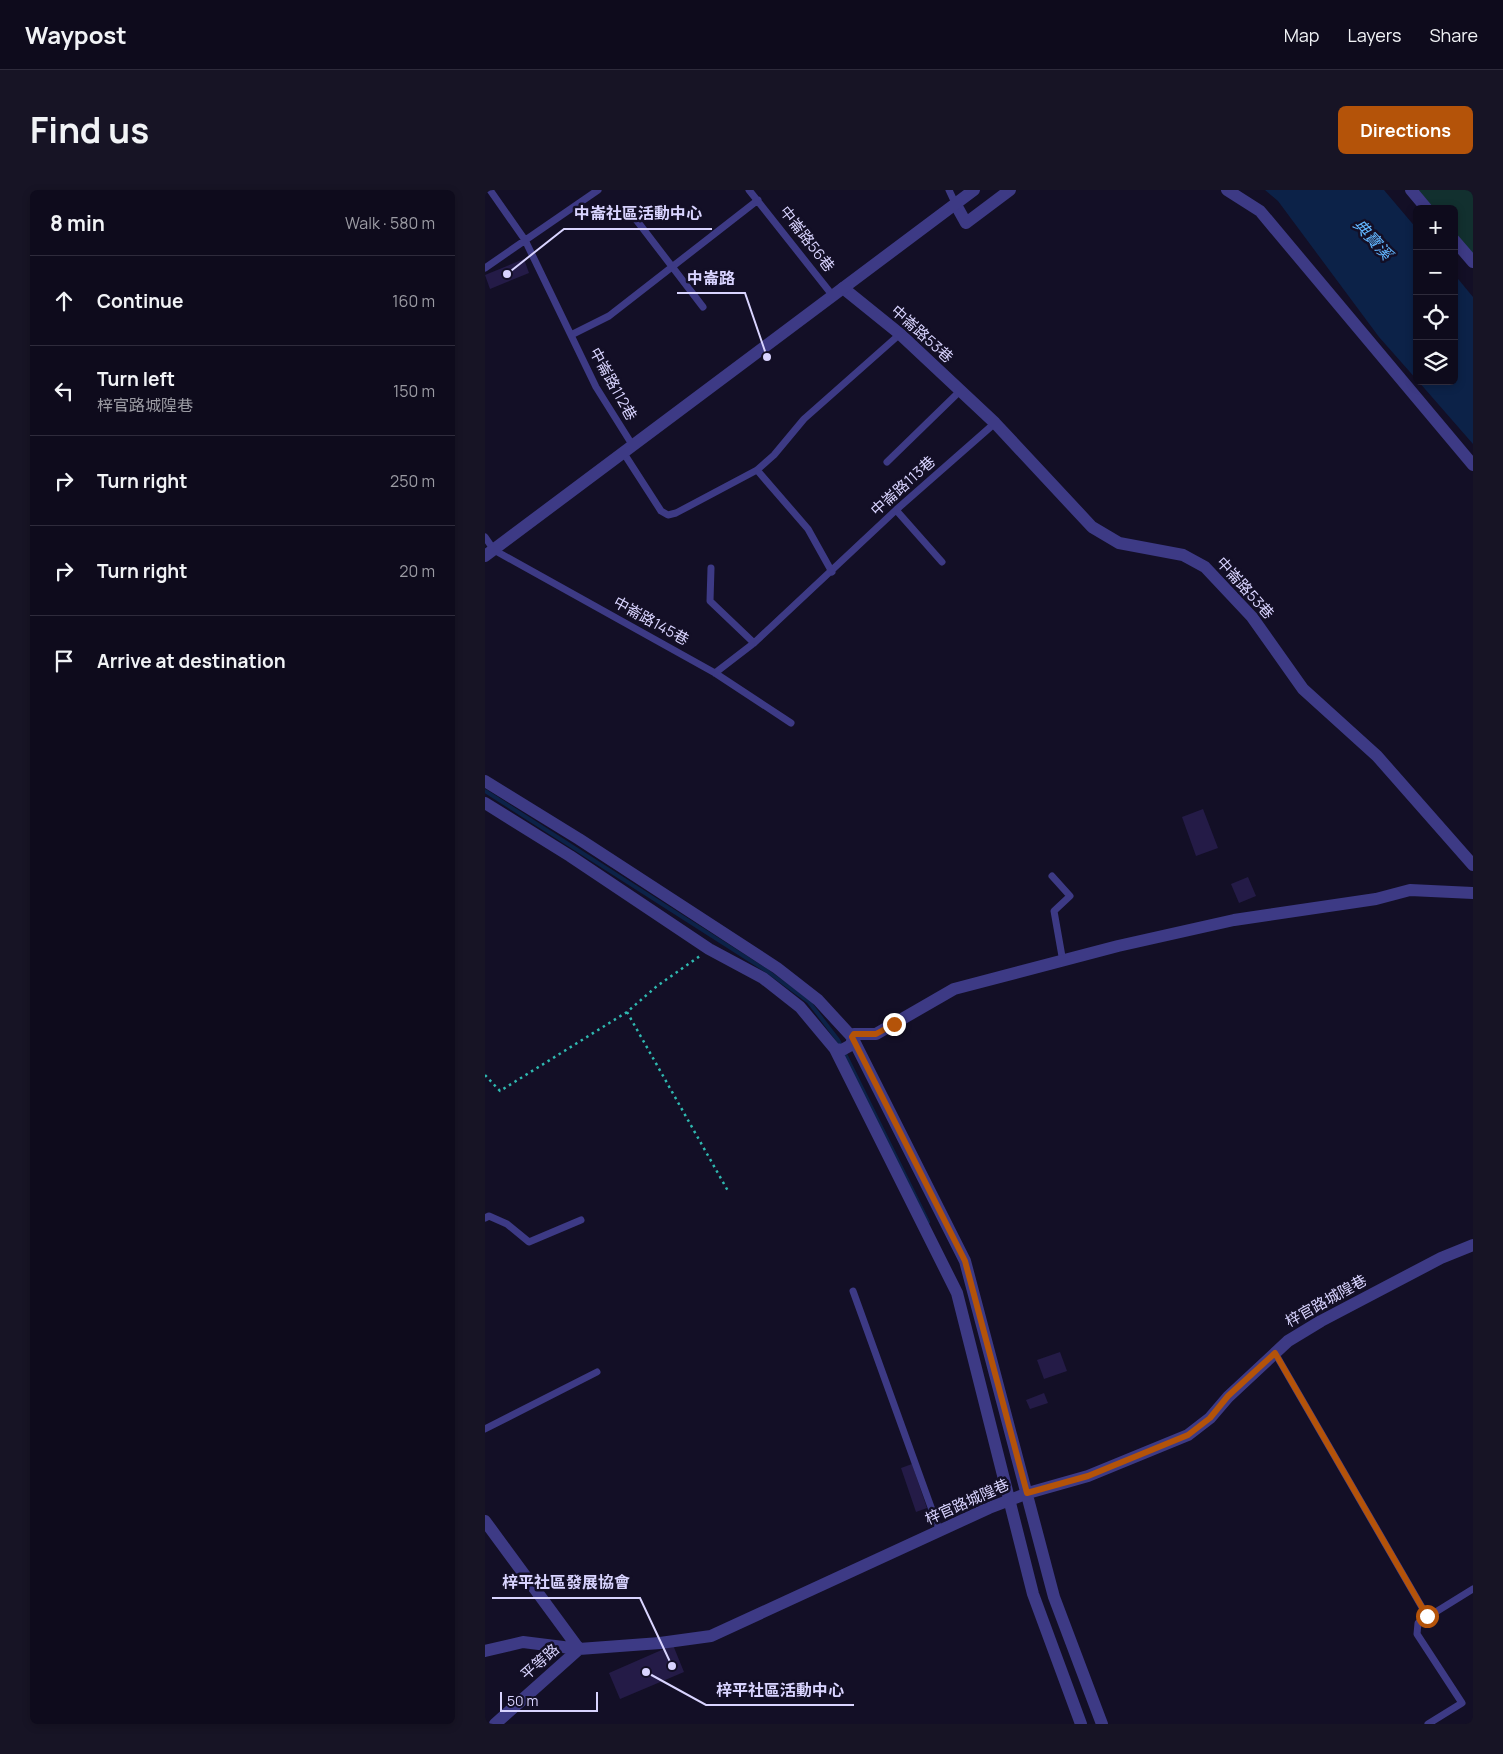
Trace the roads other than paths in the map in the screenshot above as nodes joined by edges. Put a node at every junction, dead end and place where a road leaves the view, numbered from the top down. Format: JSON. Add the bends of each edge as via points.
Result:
{"nodes":[{"id":1,"x":490,"y":190,"type":"edge"},
{"id":2,"x":598,"y":190,"type":"edge"},
{"id":3,"x":749,"y":190,"type":"edge"},
{"id":4,"x":949,"y":190,"type":"edge"},
{"id":5,"x":974,"y":190,"type":"edge"},
{"id":6,"x":1010,"y":190,"type":"edge"},
{"id":7,"x":1227,"y":190,"type":"edge"},
{"id":8,"x":1411,"y":190,"type":"edge"},
{"id":9,"x":758,"y":200,"type":"junction"},
{"id":10,"x":956,"y":204,"type":"junction"},
{"id":11,"x":1424,"y":205,"type":"edge"},
{"id":12,"x":631,"y":213,"type":"dead end"},
{"id":13,"x":525,"y":240,"type":"junction"},
{"id":14,"x":1458,"y":245,"type":"edge"},
{"id":15,"x":1473,"y":262,"type":"edge"},
{"id":16,"x":485,"y":268,"type":"edge"},
{"id":17,"x":673,"y":268,"type":"junction"},
{"id":18,"x":838,"y":292,"type":"junction"},
{"id":19,"x":703,"y":307,"type":"dead end"},
{"id":20,"x":571,"y":334,"type":"junction"},
{"id":21,"x":900,"y":334,"type":"junction"},
{"id":22,"x":960,"y":391,"type":"junction"},
{"id":23,"x":995,"y":424,"type":"junction"},
{"id":24,"x":628,"y":449,"type":"junction"},
{"id":25,"x":887,"y":462,"type":"dead end"},
{"id":26,"x":1473,"y":465,"type":"edge"},
{"id":27,"x":757,"y":470,"type":"junction"},
{"id":28,"x":896,"y":510,"type":"junction"},
{"id":29,"x":485,"y":537,"type":"edge"},
{"id":30,"x":490,"y":553,"type":"edge"},
{"id":31,"x":942,"y":562,"type":"dead end"},
{"id":32,"x":711,"y":568,"type":"dead end"},
{"id":33,"x":832,"y":572,"type":"junction"},
{"id":34,"x":754,"y":643,"type":"junction"},
{"id":35,"x":715,"y":673,"type":"junction"},
{"id":36,"x":791,"y":723,"type":"dead end"},
{"id":37,"x":485,"y":781,"type":"edge"},
{"id":38,"x":485,"y":803,"type":"edge"},
{"id":39,"x":574,"y":847,"type":"junction"},
{"id":40,"x":1473,"y":865,"type":"edge"},
{"id":41,"x":1052,"y":876,"type":"dead end"},
{"id":42,"x":1473,"y":893,"type":"edge"},
{"id":43,"x":1063,"y":962,"type":"junction"},
{"id":44,"x":845,"y":1045,"type":"junction"},
{"id":45,"x":485,"y":1218,"type":"edge"},
{"id":46,"x":581,"y":1220,"type":"dead end"},
{"id":47,"x":1473,"y":1245,"type":"edge"},
{"id":48,"x":964,"y":1262,"type":"junction"},
{"id":49,"x":947,"y":1269,"type":"junction"},
{"id":50,"x":853,"y":1291,"type":"dead end"},
{"id":51,"x":1275,"y":1353,"type":"junction"},
{"id":52,"x":597,"y":1372,"type":"dead end"},
{"id":53,"x":485,"y":1429,"type":"edge"},
{"id":54,"x":1027,"y":1493,"type":"junction"},
{"id":55,"x":1009,"y":1500,"type":"junction"},
{"id":56,"x":485,"y":1521,"type":"edge"},
{"id":57,"x":940,"y":1532,"type":"junction"},
{"id":58,"x":1473,"y":1589,"type":"edge"},
{"id":59,"x":1427,"y":1616,"type":"junction"},
{"id":60,"x":579,"y":1649,"type":"junction"},
{"id":61,"x":485,"y":1651,"type":"edge"},
{"id":62,"x":495,"y":1724,"type":"edge"},
{"id":63,"x":1081,"y":1724,"type":"edge"},
{"id":64,"x":1102,"y":1724,"type":"edge"},
{"id":65,"x":1428,"y":1724,"type":"edge"}],
"edges":[{"from":1,"to":13,"type":"lane","name":"中崙路112巷"},
{"from":2,"to":13,"type":"lane"},
{"from":3,"to":9,"type":"lane","name":"中崙路56巷"},
{"from":4,"to":10,"type":"lane"},
{"from":5,"to":10,"type":"street"},
{"from":6,"to":10,"type":"street","via":[[966,223]]},
{"from":7,"to":26,"type":"street","via":[[1260,211]]},
{"from":8,"to":11,"type":"street"},
{"from":9,"to":17,"type":"lane"},
{"from":9,"to":18,"type":"lane","name":"中崙路56巷"},
{"from":10,"to":18,"type":"street"},
{"from":12,"to":17,"type":"lane"},
{"from":13,"to":16,"type":"lane"},
{"from":13,"to":20,"type":"lane","name":"中崙路112巷"},
{"from":14,"to":15,"type":"street"},
{"from":17,"to":19,"type":"lane"},
{"from":17,"to":20,"type":"lane","via":[[609,316]]},
{"from":18,"to":21,"type":"street","name":"中崙路53巷"},
{"from":18,"to":24,"type":"street"},
{"from":20,"to":24,"type":"lane","name":"中崙路112巷"},
{"from":21,"to":22,"type":"street","name":"中崙路53巷"},
{"from":21,"to":27,"type":"lane","via":[[804,419],[775,455]]},
{"from":22,"to":23,"type":"street","name":"中崙路53巷"},
{"from":22,"to":25,"type":"lane"},
{"from":23,"to":28,"type":"lane","name":"中崙路113巷"},
{"from":23,"to":40,"type":"street","name":"中崙路53巷","via":[[1092,527],[1119,543],[1183,555],[1205,567],[1252,617],[1303,689],[1377,756]]},
{"from":24,"to":27,"type":"lane","via":[[661,511],[668,515]]},
{"from":24,"to":30,"type":"street"},
{"from":27,"to":33,"type":"lane","via":[[808,529]]},
{"from":28,"to":31,"type":"lane"},
{"from":28,"to":33,"type":"lane","name":"中崙路113巷"},
{"from":29,"to":30,"type":"lane"},
{"from":30,"to":35,"type":"lane","name":"中崙路145巷"},
{"from":32,"to":34,"type":"lane","via":[[711,601]]},
{"from":33,"to":34,"type":"lane","name":"中崙路113巷"},
{"from":34,"to":35,"type":"lane","name":"中崙路113巷"},
{"from":35,"to":36,"type":"lane","name":"中崙路145巷"},
{"from":37,"to":39,"type":"street"},
{"from":38,"to":39,"type":"street"},
{"from":39,"to":44,"type":"street","via":[[709,949],[763,978]]},
{"from":39,"to":44,"type":"street","via":[[777,968],[817,1000]]},
{"from":41,"to":43,"type":"lane","via":[[1070,896],[1054,911]]},
{"from":42,"to":43,"type":"street","via":[[1410,890],[1376,899],[1234,920]]},
{"from":43,"to":44,"type":"street","via":[[954,989],[876,1034],[854,1034]]},
{"from":44,"to":48,"type":"street"},
{"from":44,"to":49,"type":"street"},
{"from":45,"to":46,"type":"lane","via":[[489,1216],[507,1224],[529,1242]]},
{"from":47,"to":51,"type":"street","name":"梓官路城隍巷","via":[[1441,1258],[1321,1321]]},
{"from":48,"to":49,"type":"street"},
{"from":48,"to":54,"type":"street"},
{"from":49,"to":55,"type":"street","via":[[957,1293]]},
{"from":50,"to":57,"type":"lane"},
{"from":51,"to":54,"type":"street","name":"梓官路城隍巷","via":[[1228,1396],[1210,1418],[1188,1435],[1088,1476]]},
{"from":51,"to":59,"type":"lane"},
{"from":52,"to":53,"type":"lane"},
{"from":54,"to":55,"type":"street","name":"梓官路城隍巷"},
{"from":54,"to":64,"type":"street","via":[[1054,1597]]},
{"from":55,"to":57,"type":"street","name":"梓官路城隍巷"},
{"from":55,"to":63,"type":"street","via":[[1033,1594]]},
{"from":56,"to":60,"type":"street","name":"平等路"},
{"from":57,"to":60,"type":"street","name":"梓官路城隍巷","via":[[711,1636],[660,1644]]},
{"from":58,"to":59,"type":"lane"},
{"from":59,"to":65,"type":"lane","via":[[1418,1623],[1417,1634],[1463,1703]]},
{"from":60,"to":61,"type":"street","name":"梓官路城隍巷","via":[[523,1642]]},
{"from":60,"to":62,"type":"street","name":"平等路"}]}
